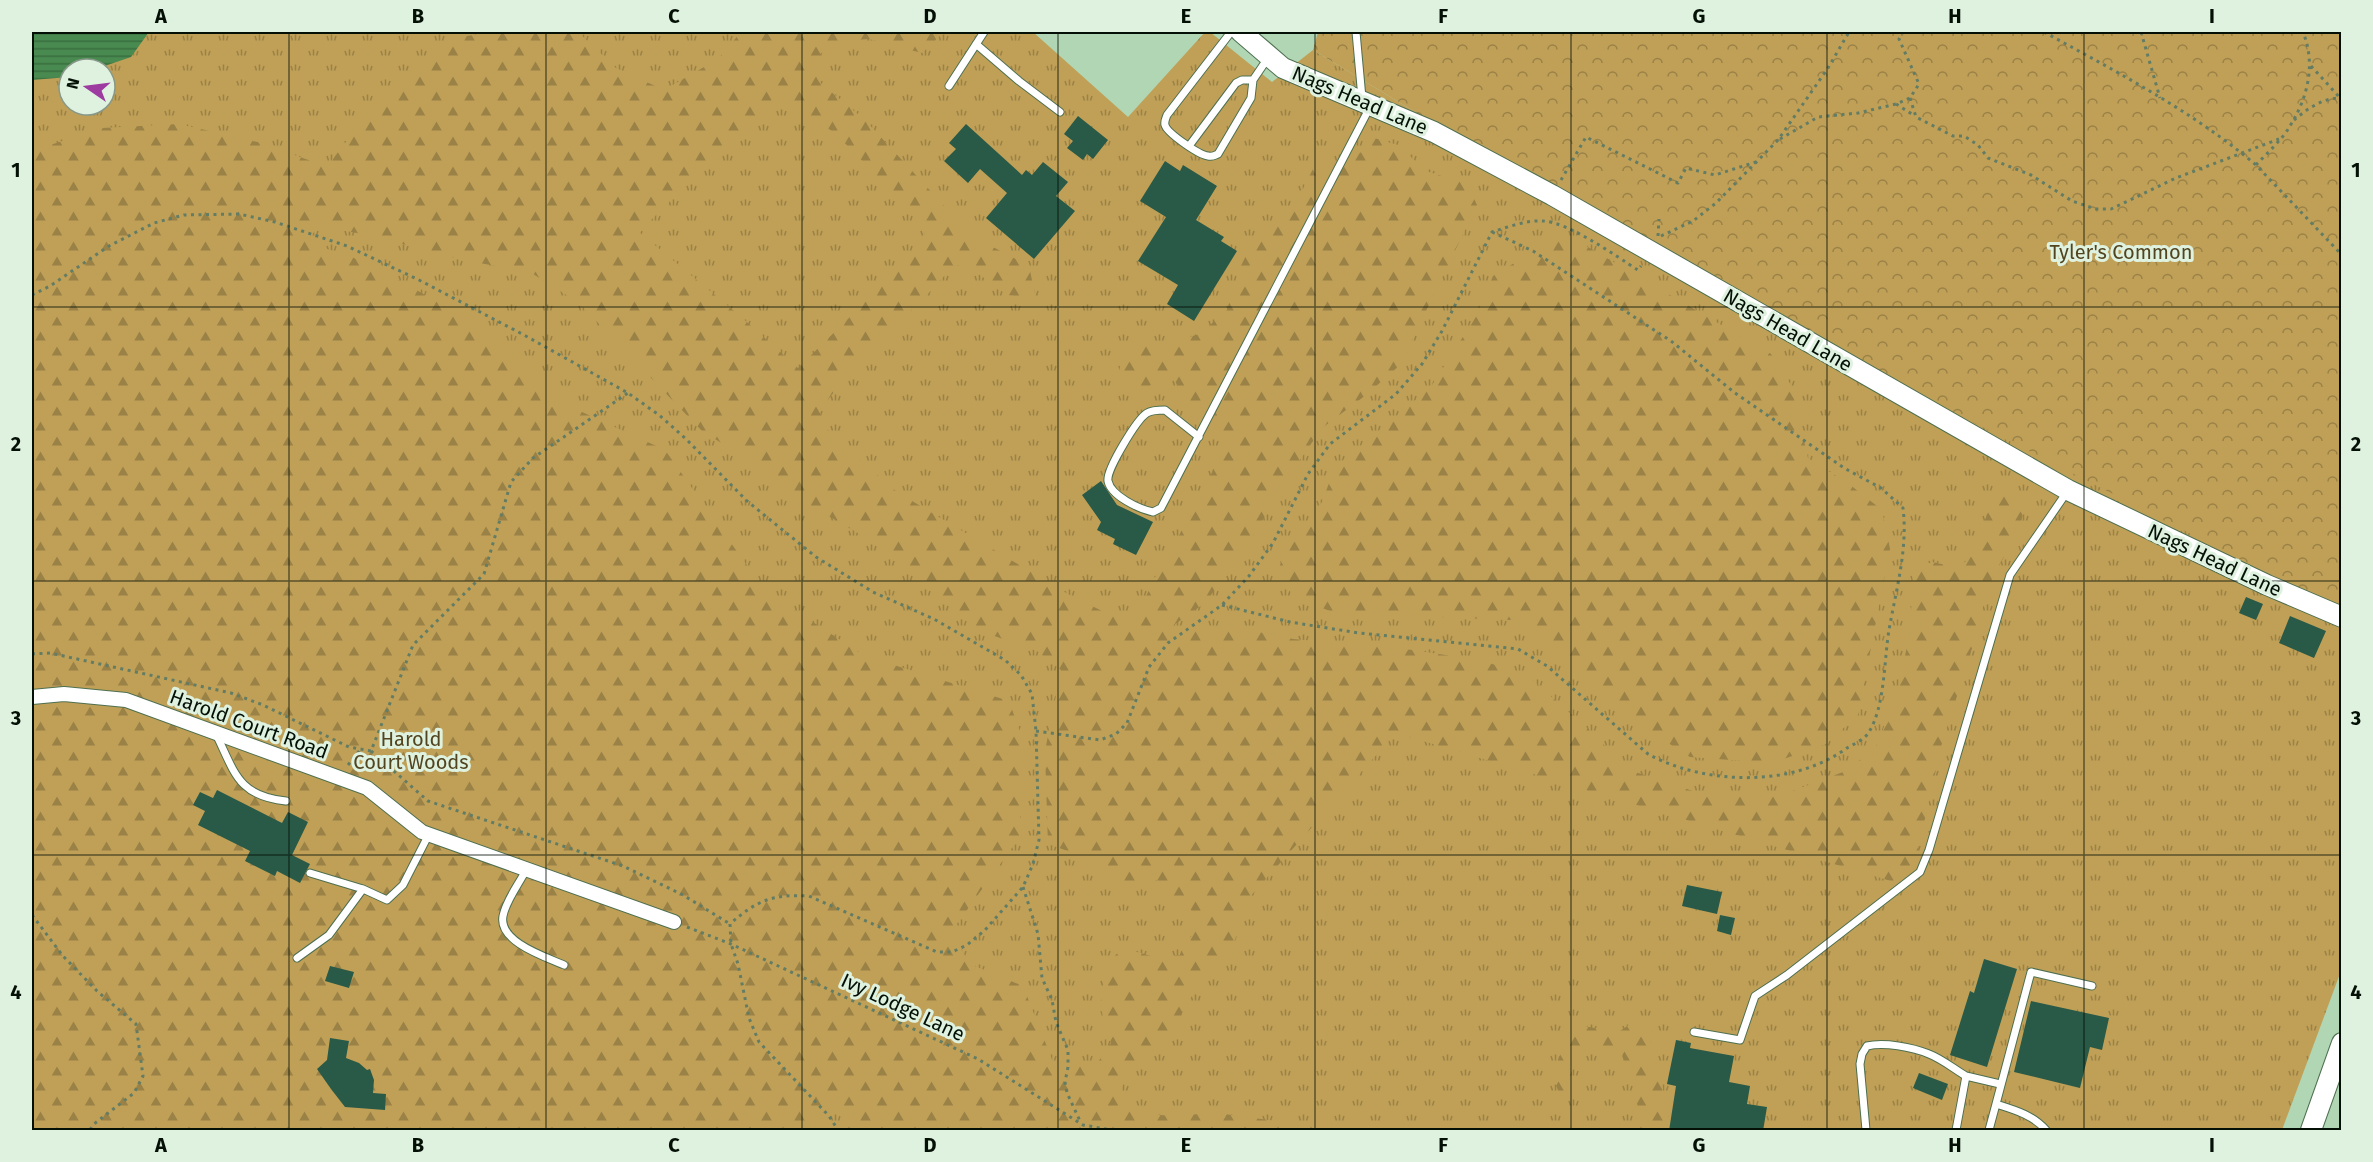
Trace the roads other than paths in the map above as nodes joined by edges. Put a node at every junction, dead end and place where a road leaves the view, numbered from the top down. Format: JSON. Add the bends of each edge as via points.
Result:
{"nodes":[{"id":1,"x":984,"y":32,"type":"edge"},
{"id":2,"x":1231,"y":32,"type":"edge"},
{"id":3,"x":1241,"y":32,"type":"edge"},
{"id":4,"x":1356,"y":32,"type":"edge"},
{"id":5,"x":976,"y":44,"type":"junction"},
{"id":6,"x":1269,"y":56,"type":"junction"},
{"id":7,"x":1253,"y":80,"type":"junction"},
{"id":8,"x":950,"y":86,"type":"dead end"},
{"id":9,"x":1367,"y":102,"type":"junction"},
{"id":10,"x":1060,"y":112,"type":"dead end"},
{"id":11,"x":1189,"y":146,"type":"junction"},
{"id":12,"x":1199,"y":437,"type":"junction"},
{"id":13,"x":2068,"y":490,"type":"junction"},
{"id":14,"x":2342,"y":617,"type":"edge"},
{"id":15,"x":32,"y":697,"type":"edge"},
{"id":16,"x":215,"y":732,"type":"junction"},
{"id":17,"x":286,"y":801,"type":"dead end"},
{"id":18,"x":429,"y":834,"type":"junction"},
{"id":19,"x":526,"y":870,"type":"junction"},
{"id":20,"x":310,"y":873,"type":"dead end"},
{"id":21,"x":363,"y":889,"type":"junction"},
{"id":22,"x":674,"y":922,"type":"road end"},
{"id":23,"x":297,"y":958,"type":"dead end"},
{"id":24,"x":564,"y":965,"type":"dead end"},
{"id":25,"x":2092,"y":986,"type":"dead end"},
{"id":26,"x":1694,"y":1032,"type":"dead end"},
{"id":27,"x":2342,"y":1043,"type":"edge"},
{"id":28,"x":1966,"y":1076,"type":"junction"},
{"id":29,"x":2000,"y":1084,"type":"junction"},
{"id":30,"x":1996,"y":1104,"type":"junction"},
{"id":31,"x":1866,"y":1131,"type":"edge"},
{"id":32,"x":1956,"y":1131,"type":"edge"},
{"id":33,"x":1989,"y":1131,"type":"edge"},
{"id":34,"x":2046,"y":1131,"type":"edge"},
{"id":35,"x":2311,"y":1131,"type":"edge"}],
"edges":[{"from":1,"to":5,"type":"lane"},
{"from":2,"to":11,"type":"lane","via":[[1167,115],[1167,129]]},
{"from":3,"to":6,"type":"street","name":"Nags Head Lane"},
{"from":4,"to":9,"type":"lane"},
{"from":5,"to":8,"type":"lane"},
{"from":5,"to":10,"type":"lane"},
{"from":6,"to":7,"type":"lane"},
{"from":6,"to":9,"type":"street","name":"Nags Head Lane","via":[[1283,68]]},
{"from":7,"to":11,"type":"lane","via":[[1236,83]]},
{"from":7,"to":11,"type":"lane","via":[[1251,98],[1218,154],[1206,156]]},
{"from":9,"to":12,"type":"lane"},
{"from":9,"to":13,"type":"street","name":"Nags Head Lane","via":[[1654,244]]},
{"from":12,"to":12,"type":"lane","via":[[1159,510],[1143,509],[1111,489],[1111,468],[1138,421],[1149,412],[1165,410]]},
{"from":13,"to":14,"type":"street","name":"Nags Head Lane"},
{"from":13,"to":26,"type":"lane","via":[[2010,575],[1920,872],[1755,996],[1740,1040]]},
{"from":15,"to":16,"type":"street","name":"Harold Court Road","via":[[64,694],[126,700]]},
{"from":16,"to":17,"type":"lane","via":[[242,785],[265,799]]},
{"from":16,"to":18,"type":"street","name":"Harold Court Road","via":[[367,788]]},
{"from":18,"to":19,"type":"street","name":"Harold Court Road"},
{"from":18,"to":21,"type":"lane","via":[[403,885],[387,900]]},
{"from":19,"to":22,"type":"street","name":"Harold Court Road"},
{"from":19,"to":24,"type":"lane","via":[[505,908],[503,926],[524,948]]},
{"from":20,"to":21,"type":"lane"},
{"from":21,"to":23,"type":"lane","via":[[329,935]]},
{"from":25,"to":29,"type":"lane","via":[[2031,972]]},
{"from":27,"to":35,"type":"street"},
{"from":28,"to":29,"type":"lane"},
{"from":28,"to":31,"type":"lane","via":[[1929,1054],[1900,1047],[1867,1046],[1860,1064]]},
{"from":28,"to":32,"type":"lane"},
{"from":29,"to":30,"type":"lane"},
{"from":30,"to":33,"type":"lane"},
{"from":30,"to":34,"type":"lane","via":[[2019,1111]]}]}
